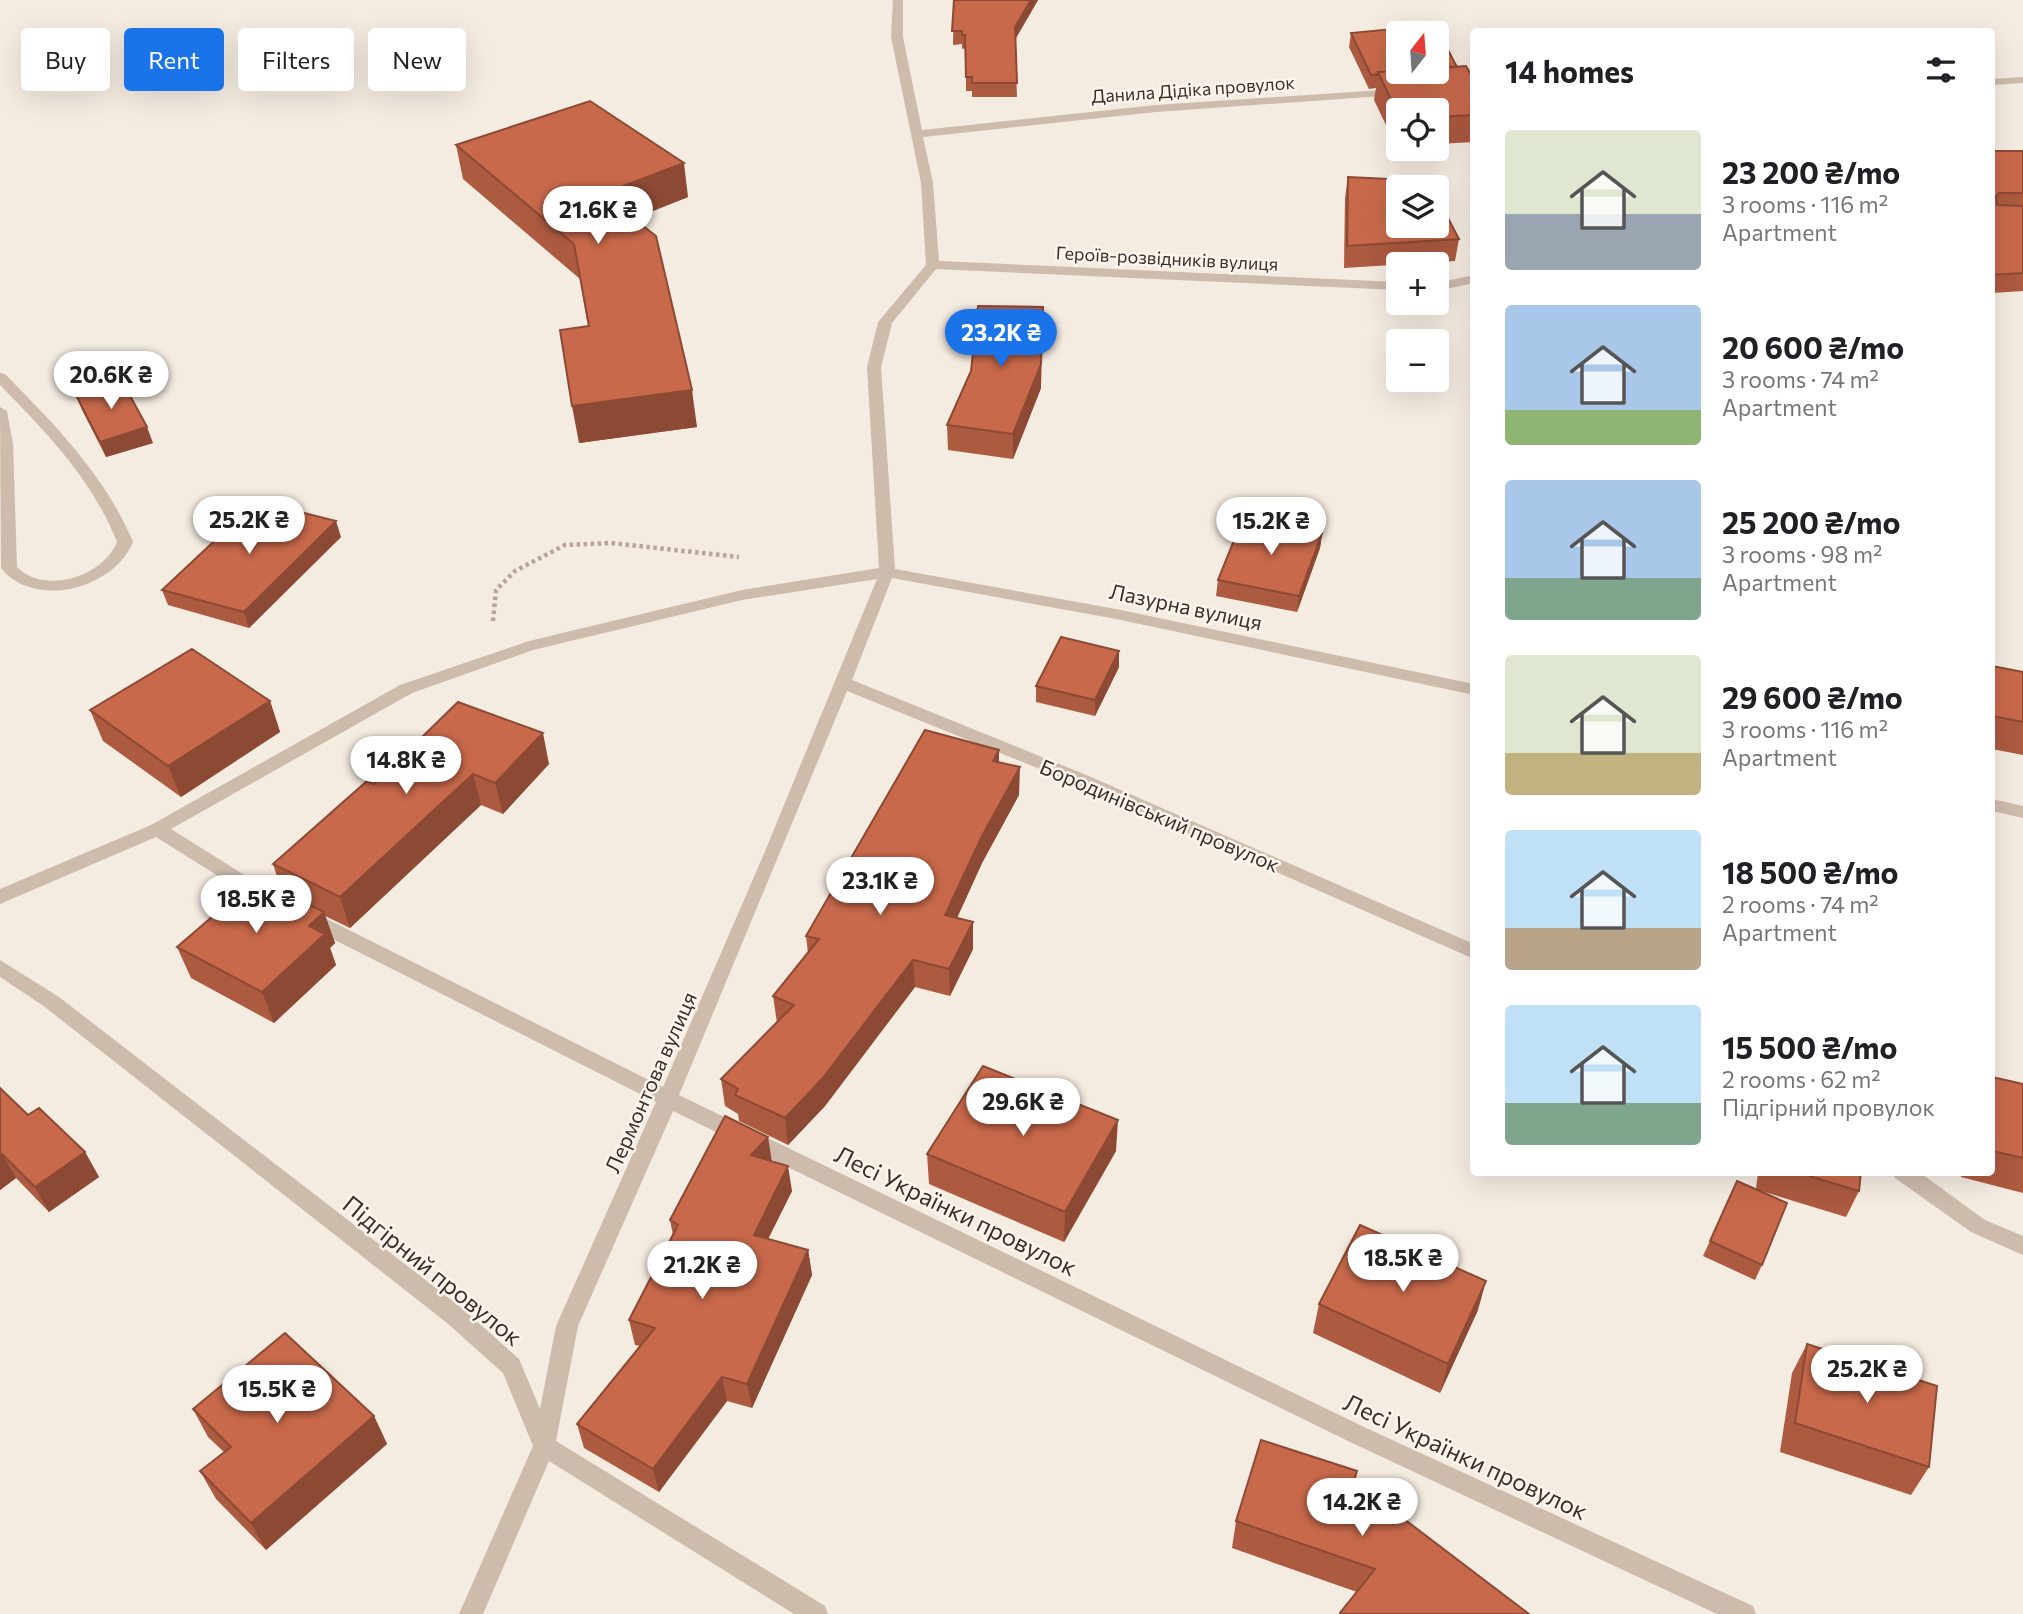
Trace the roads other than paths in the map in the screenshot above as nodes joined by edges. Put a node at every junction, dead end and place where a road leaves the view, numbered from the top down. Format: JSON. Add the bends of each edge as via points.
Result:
{"nodes":[{"id":1,"x":898,"y":0,"type":"edge"},
{"id":2,"x":2023,"y":80,"type":"edge"},
{"id":3,"x":1995,"y":82,"type":"edge"},
{"id":4,"x":1410,"y":91,"type":"edge"},
{"id":5,"x":917,"y":134,"type":"junction"},
{"id":6,"x":933,"y":265,"type":"junction"},
{"id":7,"x":1470,"y":280,"type":"edge"},
{"id":8,"x":1449,"y":284,"type":"edge"},
{"id":9,"x":1386,"y":285,"type":"edge"},
{"id":10,"x":0,"y":377,"type":"edge"},
{"id":11,"x":0,"y":411,"type":"edge"},
{"id":12,"x":887,"y":572,"type":"junction"},
{"id":13,"x":844,"y":684,"type":"junction"},
{"id":14,"x":1470,"y":690,"type":"edge"},
{"id":15,"x":1995,"y":806,"type":"edge"},
{"id":16,"x":2023,"y":812,"type":"edge"},
{"id":17,"x":157,"y":829,"type":"junction"},
{"id":18,"x":0,"y":897,"type":"edge"},
{"id":19,"x":1470,"y":950,"type":"edge"},
{"id":20,"x":0,"y":967,"type":"edge"},
{"id":21,"x":668,"y":1099,"type":"junction"},
{"id":22,"x":1908,"y":1176,"type":"edge"},
{"id":23,"x":2023,"y":1245,"type":"edge"},
{"id":24,"x":544,"y":1446,"type":"junction"},
{"id":25,"x":471,"y":1614,"type":"edge"},
{"id":26,"x":816,"y":1614,"type":"edge"},
{"id":27,"x":1744,"y":1614,"type":"edge"}],
"edges":[{"from":1,"to":5,"type":"street","via":[[897,37]]},
{"from":2,"to":3,"type":"street"},
{"from":4,"to":5,"type":"street","name":"Данила Дідіка провулок","via":[[1189,105]]},
{"from":5,"to":6,"type":"street","via":[[927,183]]},
{"from":6,"to":9,"type":"street","name":"Героїв-розвідників вулиця"},
{"from":6,"to":12,"type":"street","via":[[885,322],[874,367]]},
{"from":7,"to":8,"type":"street"},
{"from":10,"to":11,"type":"street","via":[[60,439],[117,517],[125,542],[117,559],[98,573],[71,583],[43,586],[21,580],[9,568],[6,444]]},
{"from":12,"to":13,"type":"street","name":"Лермонтова вулиця"},
{"from":12,"to":14,"type":"street","name":"Лазурна вулиця","via":[[1116,614]]},
{"from":12,"to":17,"type":"street","name":"Лазурна вулиця","via":[[742,595],[529,646],[406,689]]},
{"from":13,"to":19,"type":"street","name":"Бородинівський провулок","via":[[1078,778]]},
{"from":13,"to":21,"type":"street","name":"Лермонтова вулиця"},
{"from":15,"to":16,"type":"street"},
{"from":17,"to":18,"type":"street","name":"Лазурна вулиця"},
{"from":17,"to":21,"type":"street","name":"Лесі Українки провулок","via":[[256,892]]},
{"from":20,"to":24,"type":"street","name":"Підгірний провулок","via":[[52,1002],[455,1316],[511,1366]]},
{"from":21,"to":24,"type":"street","name":"Лермонтова вулиця","via":[[567,1326]]},
{"from":21,"to":27,"type":"street","name":"Лесі Українки провулок","via":[[1356,1434]]},
{"from":22,"to":23,"type":"street","via":[[1978,1226]]},
{"from":24,"to":25,"type":"street","name":"Лермонтова вулиця"},
{"from":24,"to":26,"type":"street"}]}
